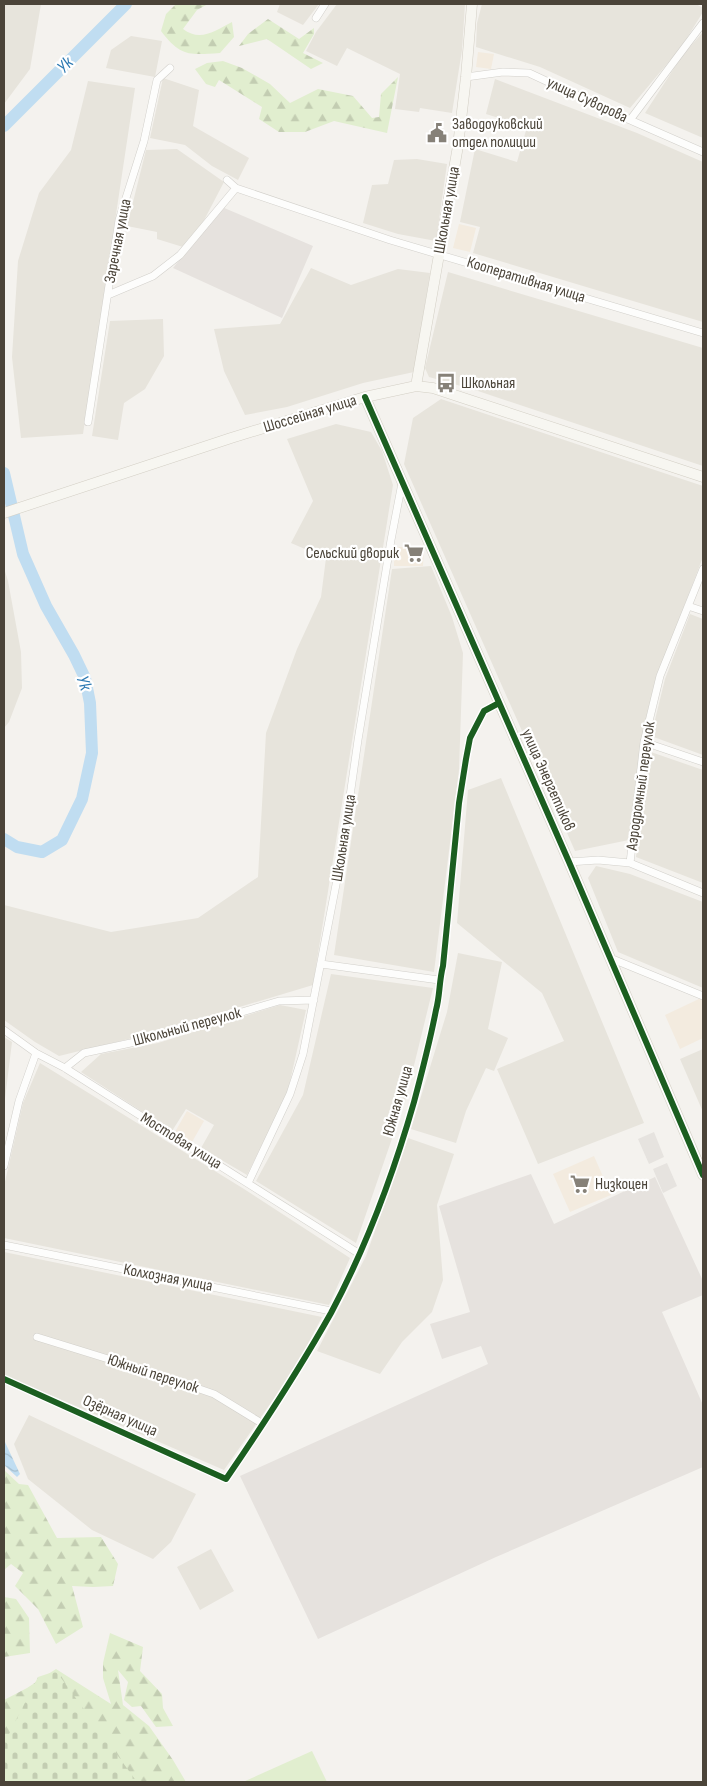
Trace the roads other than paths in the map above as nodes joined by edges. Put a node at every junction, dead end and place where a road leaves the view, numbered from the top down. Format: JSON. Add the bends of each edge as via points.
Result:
{"nodes":[{"id":1,"x":325,"y":4,"type":"edge"},
{"id":2,"x":472,"y":4,"type":"edge"},
{"id":3,"x":316,"y":18,"type":"dead end"},
{"id":4,"x":703,"y":23,"type":"edge"},
{"id":5,"x":170,"y":68,"type":"dead end"},
{"id":6,"x":466,"y":77,"type":"junction"},
{"id":7,"x":630,"y":120,"type":"junction"},
{"id":8,"x":703,"y":152,"type":"edge"},
{"id":9,"x":227,"y":180,"type":"dead end"},
{"id":10,"x":236,"y":188,"type":"junction"},
{"id":11,"x":440,"y":254,"type":"junction"},
{"id":12,"x":108,"y":295,"type":"junction"},
{"id":13,"x":703,"y":333,"type":"edge"},
{"id":14,"x":416,"y":386,"type":"junction"},
{"id":15,"x":365,"y":398,"type":"junction"},
{"id":16,"x":88,"y":422,"type":"dead end"},
{"id":17,"x":703,"y":477,"type":"edge"},
{"id":18,"x":402,"y":483,"type":"junction"},
{"id":19,"x":4,"y":513,"type":"edge"},
{"id":20,"x":703,"y":569,"type":"edge"},
{"id":21,"x":688,"y":606,"type":"junction"},
{"id":22,"x":703,"y":612,"type":"edge"},
{"id":23,"x":500,"y":703,"type":"junction"},
{"id":24,"x":644,"y":742,"type":"junction"},
{"id":25,"x":703,"y":762,"type":"edge"},
{"id":26,"x":569,"y":862,"type":"junction"},
{"id":27,"x":630,"y":863,"type":"junction"},
{"id":28,"x":703,"y":893,"type":"edge"},
{"id":29,"x":609,"y":958,"type":"junction"},
{"id":30,"x":321,"y":964,"type":"junction"},
{"id":31,"x":440,"y":980,"type":"junction"},
{"id":32,"x":703,"y":996,"type":"edge"},
{"id":33,"x":314,"y":1000,"type":"junction"},
{"id":34,"x":4,"y":1030,"type":"edge"},
{"id":35,"x":36,"y":1053,"type":"junction"},
{"id":36,"x":65,"y":1068,"type":"junction"},
{"id":37,"x":4,"y":1166,"type":"edge"},
{"id":38,"x":703,"y":1175,"type":"edge"},
{"id":39,"x":248,"y":1183,"type":"junction"},
{"id":40,"x":4,"y":1245,"type":"edge"},
{"id":41,"x":358,"y":1254,"type":"junction"},
{"id":42,"x":332,"y":1311,"type":"junction"},
{"id":43,"x":37,"y":1337,"type":"dead end"},
{"id":44,"x":4,"y":1379,"type":"edge"},
{"id":45,"x":263,"y":1424,"type":"junction"},
{"id":46,"x":226,"y":1479,"type":"joint"}],
"edges":[{"from":1,"to":3,"type":"street"},
{"from":2,"to":6,"type":"street","name":"Школьная улица"},
{"from":4,"to":7,"type":"street"},
{"from":5,"to":12,"type":"street","name":"Заречная улица","via":[[157,80],[144,141],[119,220]]},
{"from":6,"to":7,"type":"street","name":"улица Суворова","via":[[503,72],[529,73]]},
{"from":6,"to":11,"type":"street","name":"Школьная улица"},
{"from":7,"to":8,"type":"street","name":"улица Суворова"},
{"from":9,"to":10,"type":"street","name":"Кооперативная улица"},
{"from":10,"to":11,"type":"street","name":"Кооперативная улица"},
{"from":10,"to":12,"type":"street","via":[[180,255],[153,276]]},
{"from":11,"to":13,"type":"street","name":"Кооперативная улица"},
{"from":11,"to":14,"type":"street","name":"Школьная улица"},
{"from":12,"to":16,"type":"street","name":"Заречная улица"},
{"from":14,"to":15,"type":"street","name":"Шоссейная улица"},
{"from":14,"to":17,"type":"street","name":"Шоссейная улица","via":[[433,388]]},
{"from":15,"to":18,"type":"street","name":"улица Энергетиков"},
{"from":15,"to":19,"type":"street","name":"Шоссейная улица","via":[[231,438]]},
{"from":18,"to":23,"type":"street","name":"улица Энергетиков"},
{"from":18,"to":30,"type":"street","name":"Школьная улица"},
{"from":20,"to":21,"type":"street","name":"Аэродромный переулок"},
{"from":21,"to":22,"type":"street"},
{"from":21,"to":24,"type":"street","name":"Аэродромный переулок","via":[[660,676]]},
{"from":23,"to":26,"type":"street","name":"улица Энергетиков"},
{"from":23,"to":31,"type":"street","name":"Южная улица","via":[[484,711],[470,738],[458,803]]},
{"from":24,"to":25,"type":"street"},
{"from":24,"to":27,"type":"street","name":"Аэродромный переулок"},
{"from":26,"to":27,"type":"street"},
{"from":26,"to":29,"type":"street","name":"улица Энергетиков"},
{"from":27,"to":28,"type":"street"},
{"from":29,"to":32,"type":"street"},
{"from":29,"to":38,"type":"street","name":"улица Энергетиков"},
{"from":30,"to":31,"type":"street"},
{"from":30,"to":33,"type":"street","name":"Школьная улица"},
{"from":31,"to":41,"type":"street","name":"Южная улица","via":[[437,1008],[414,1102],[392,1169]]},
{"from":33,"to":36,"type":"street","name":"Школьный переулок","via":[[279,1001],[154,1038],[84,1053]]},
{"from":33,"to":39,"type":"street","name":"Школьная улица","via":[[303,1054],[290,1094]]},
{"from":34,"to":35,"type":"street","name":"Мостовая улица"},
{"from":35,"to":36,"type":"street","name":"Мостовая улица"},
{"from":35,"to":37,"type":"street","via":[[19,1101]]},
{"from":36,"to":39,"type":"street","name":"Мостовая улица"},
{"from":39,"to":41,"type":"street","name":"Мостовая улица"},
{"from":40,"to":42,"type":"street","name":"Колхозная улица"},
{"from":41,"to":42,"type":"street","name":"Южная улица"},
{"from":42,"to":45,"type":"street","name":"Южная улица"},
{"from":43,"to":45,"type":"street","name":"Южный переулок","via":[[214,1394]]},
{"from":44,"to":46,"type":"street","name":"Озёрная улица"},
{"from":45,"to":46,"type":"street","name":"Южная улица"}]}
